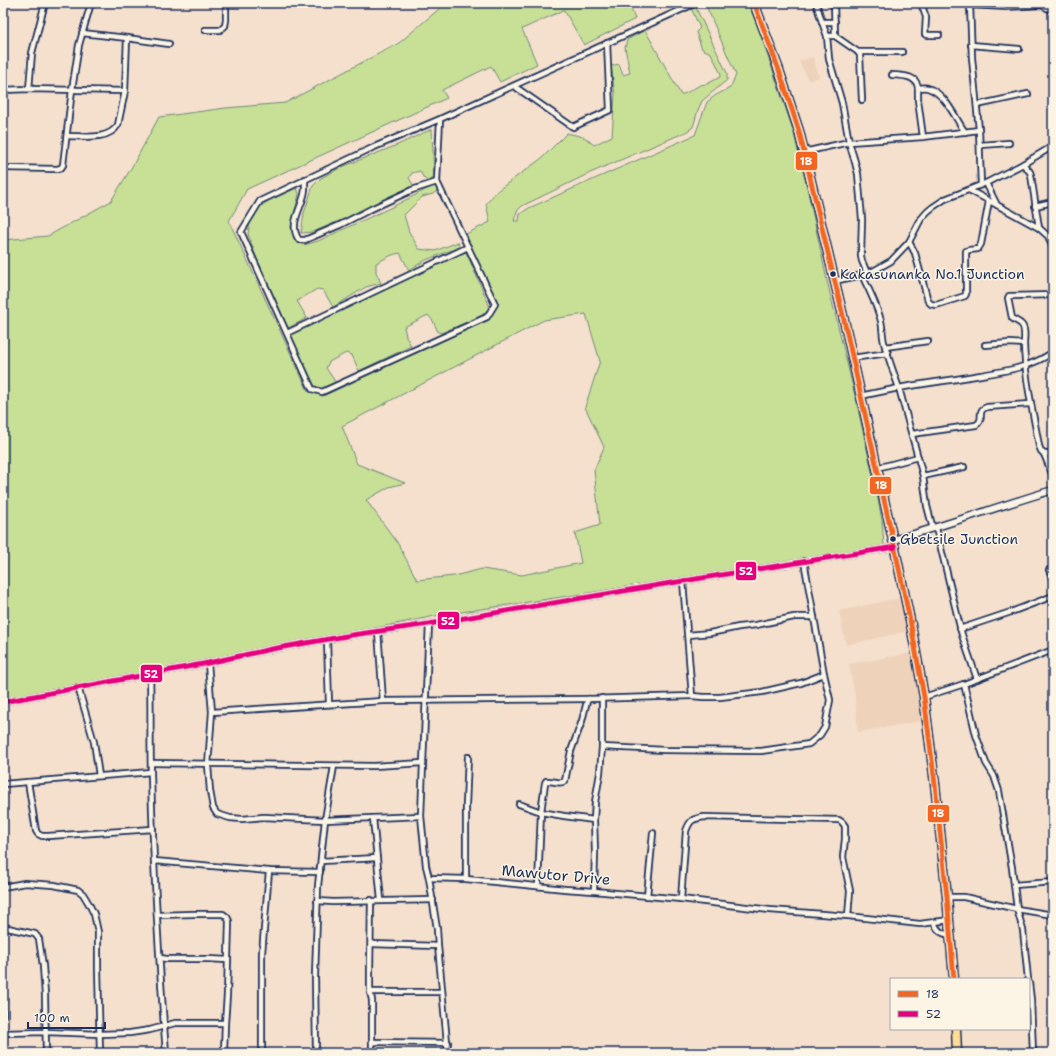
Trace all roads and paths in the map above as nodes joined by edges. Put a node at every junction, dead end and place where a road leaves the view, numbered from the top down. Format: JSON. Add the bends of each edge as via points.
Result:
{"nodes":[{"id":1,"x":45,"y":3,"type":"edge"},
{"id":2,"x":91,"y":3,"type":"edge"},
{"id":3,"x":226,"y":3,"type":"edge"},
{"id":4,"x":696,"y":3,"type":"edge"},
{"id":5,"x":754,"y":3,"type":"edge"},
{"id":6,"x":816,"y":3,"type":"edge"},
{"id":7,"x":834,"y":3,"type":"edge"},
{"id":8,"x":923,"y":3,"type":"edge"},
{"id":9,"x":969,"y":4,"type":"edge"},
{"id":10,"x":1041,"y":4,"type":"edge"},
{"id":11,"x":1053,"y":11,"type":"edge"},
{"id":12,"x":822,"y":22,"type":"junction"},
{"id":13,"x":834,"y":22,"type":"junction"},
{"id":14,"x":205,"y":30,"type":"dead end"},
{"id":15,"x":82,"y":33,"type":"junction"},
{"id":16,"x":939,"y":35,"type":"dead end"},
{"id":17,"x":827,"y":36,"type":"junction"},
{"id":18,"x":835,"y":36,"type":"junction"},
{"id":19,"x":127,"y":38,"type":"junction"},
{"id":20,"x":169,"y":44,"type":"dead end"},
{"id":21,"x":607,"y":44,"type":"junction"},
{"id":22,"x":971,"y":44,"type":"junction"},
{"id":23,"x":1019,"y":50,"type":"dead end"},
{"id":24,"x":858,"y":52,"type":"junction"},
{"id":25,"x":902,"y":52,"type":"dead end"},
{"id":26,"x":892,"y":75,"type":"dead end"},
{"id":27,"x":514,"y":86,"type":"junction"},
{"id":28,"x":918,"y":88,"type":"junction"},
{"id":29,"x":29,"y":89,"type":"junction"},
{"id":30,"x":3,"y":90,"type":"edge"},
{"id":31,"x":72,"y":90,"type":"junction"},
{"id":32,"x":125,"y":91,"type":"junction"},
{"id":33,"x":1028,"y":94,"type":"dead end"},
{"id":34,"x":862,"y":100,"type":"dead end"},
{"id":35,"x":976,"y":105,"type":"junction"},
{"id":36,"x":440,"y":119,"type":"junction"},
{"id":37,"x":979,"y":130,"type":"junction"},
{"id":38,"x":965,"y":132,"type":"junction"},
{"id":39,"x":67,"y":136,"type":"junction"},
{"id":40,"x":923,"y":137,"type":"junction"},
{"id":41,"x":849,"y":142,"type":"junction"},
{"id":42,"x":1009,"y":143,"type":"dead end"},
{"id":43,"x":980,"y":146,"type":"junction"},
{"id":44,"x":1053,"y":146,"type":"edge"},
{"id":45,"x":804,"y":152,"type":"junction"},
{"id":46,"x":1023,"y":164,"type":"junction"},
{"id":47,"x":3,"y":168,"type":"edge"},
{"id":48,"x":304,"y":180,"type":"junction"},
{"id":49,"x":437,"y":182,"type":"junction"},
{"id":50,"x":984,"y":184,"type":"junction"},
{"id":51,"x":969,"y":190,"type":"junction"},
{"id":52,"x":989,"y":201,"type":"junction"},
{"id":53,"x":1053,"y":202,"type":"edge"},
{"id":54,"x":997,"y":205,"type":"junction"},
{"id":55,"x":1035,"y":206,"type":"junction"},
{"id":56,"x":1039,"y":228,"type":"junction"},
{"id":57,"x":909,"y":242,"type":"junction"},
{"id":58,"x":468,"y":247,"type":"junction"},
{"id":59,"x":1053,"y":248,"type":"edge"},
{"id":60,"x":865,"y":274,"type":"junction"},
{"id":61,"x":834,"y":281,"type":"junction"},
{"id":62,"x":1053,"y":295,"type":"edge"},
{"id":63,"x":287,"y":333,"type":"junction"},
{"id":64,"x":928,"y":341,"type":"dead end"},
{"id":65,"x":1024,"y":344,"type":"junction"},
{"id":66,"x":985,"y":345,"type":"dead end"},
{"id":67,"x":885,"y":347,"type":"junction"},
{"id":68,"x":1053,"y":352,"type":"edge"},
{"id":69,"x":888,"y":353,"type":"junction"},
{"id":70,"x":852,"y":358,"type":"junction"},
{"id":71,"x":1026,"y":366,"type":"junction"},
{"id":72,"x":899,"y":388,"type":"junction"},
{"id":73,"x":860,"y":396,"type":"junction"},
{"id":74,"x":1030,"y":404,"type":"junction"},
{"id":75,"x":912,"y":434,"type":"junction"},
{"id":76,"x":1053,"y":452,"type":"edge"},
{"id":77,"x":1044,"y":454,"type":"junction"},
{"id":78,"x":918,"y":457,"type":"junction"},
{"id":79,"x":964,"y":467,"type":"dead end"},
{"id":80,"x":877,"y":468,"type":"junction"},
{"id":81,"x":923,"y":476,"type":"junction"},
{"id":82,"x":1053,"y":476,"type":"edge"},
{"id":83,"x":1053,"y":490,"type":"edge"},
{"id":84,"x":935,"y":529,"type":"junction"},
{"id":85,"x":894,"y":544,"type":"junction"},
{"id":86,"x":804,"y":561,"type":"junction"},
{"id":87,"x":1050,"y":570,"type":"dead end"},
{"id":88,"x":1053,"y":580,"type":"edge"},
{"id":89,"x":683,"y":582,"type":"junction"},
{"id":90,"x":1053,"y":596,"type":"edge"},
{"id":91,"x":814,"y":617,"type":"junction"},
{"id":92,"x":429,"y":624,"type":"junction"},
{"id":93,"x":960,"y":629,"type":"junction"},
{"id":94,"x":378,"y":631,"type":"junction"},
{"id":95,"x":688,"y":635,"type":"junction"},
{"id":96,"x":327,"y":640,"type":"junction"},
{"id":97,"x":1053,"y":650,"type":"edge"},
{"id":98,"x":208,"y":663,"type":"junction"},
{"id":99,"x":150,"y":674,"type":"junction"},
{"id":100,"x":824,"y":674,"type":"junction"},
{"id":101,"x":977,"y":678,"type":"junction"},
{"id":102,"x":964,"y":684,"type":"junction"},
{"id":103,"x":78,"y":687,"type":"junction"},
{"id":104,"x":692,"y":696,"type":"junction"},
{"id":105,"x":924,"y":697,"type":"junction"},
{"id":106,"x":602,"y":698,"type":"junction"},
{"id":107,"x":589,"y":699,"type":"junction"},
{"id":108,"x":426,"y":700,"type":"junction"},
{"id":109,"x":383,"y":701,"type":"junction"},
{"id":110,"x":3,"y":702,"type":"edge"},
{"id":111,"x":329,"y":704,"type":"junction"},
{"id":112,"x":212,"y":712,"type":"junction"},
{"id":113,"x":602,"y":747,"type":"junction"},
{"id":114,"x":468,"y":757,"type":"dead end"},
{"id":115,"x":423,"y":763,"type":"junction"},
{"id":116,"x":151,"y":764,"type":"junction"},
{"id":117,"x":208,"y":764,"type":"junction"},
{"id":118,"x":334,"y":766,"type":"junction"},
{"id":119,"x":151,"y":772,"type":"junction"},
{"id":120,"x":99,"y":776,"type":"junction"},
{"id":121,"x":28,"y":782,"type":"junction"},
{"id":122,"x":3,"y":784,"type":"edge"},
{"id":123,"x":519,"y":804,"type":"dead end"},
{"id":124,"x":541,"y":812,"type":"junction"},
{"id":125,"x":421,"y":816,"type":"junction"},
{"id":126,"x":373,"y":818,"type":"junction"},
{"id":127,"x":325,"y":820,"type":"junction"},
{"id":128,"x":594,"y":820,"type":"junction"},
{"id":129,"x":153,"y":829,"type":"junction"},
{"id":130,"x":653,"y":833,"type":"dead end"},
{"id":131,"x":377,"y":858,"type":"junction"},
{"id":132,"x":154,"y":861,"type":"junction"},
{"id":133,"x":321,"y":861,"type":"junction"},
{"id":134,"x":269,"y":871,"type":"junction"},
{"id":135,"x":320,"y":872,"type":"junction"},
{"id":136,"x":429,"y":878,"type":"junction"},
{"id":137,"x":466,"y":879,"type":"junction"},
{"id":138,"x":1053,"y":882,"type":"edge"},
{"id":139,"x":1014,"y":885,"type":"junction"},
{"id":140,"x":538,"y":886,"type":"junction"},
{"id":141,"x":3,"y":887,"type":"edge"},
{"id":142,"x":594,"y":891,"type":"junction"},
{"id":143,"x":647,"y":896,"type":"junction"},
{"id":144,"x":947,"y":897,"type":"junction"},
{"id":145,"x":681,"y":899,"type":"junction"},
{"id":146,"x":371,"y":900,"type":"junction"},
{"id":147,"x":381,"y":900,"type":"junction"},
{"id":148,"x":433,"y":900,"type":"junction"},
{"id":149,"x":317,"y":901,"type":"junction"},
{"id":150,"x":1017,"y":909,"type":"junction"},
{"id":151,"x":157,"y":915,"type":"junction"},
{"id":152,"x":1053,"y":915,"type":"edge"},
{"id":153,"x":848,"y":916,"type":"junction"},
{"id":154,"x":949,"y":920,"type":"junction"},
{"id":155,"x":934,"y":922,"type":"junction"},
{"id":156,"x":3,"y":927,"type":"edge"},
{"id":157,"x":951,"y":935,"type":"junction"},
{"id":158,"x":371,"y":944,"type":"junction"},
{"id":159,"x":438,"y":946,"type":"junction"},
{"id":160,"x":160,"y":958,"type":"junction"},
{"id":161,"x":228,"y":960,"type":"junction"},
{"id":162,"x":954,"y":978,"type":"edge"},
{"id":163,"x":1028,"y":978,"type":"edge"},
{"id":164,"x":370,"y":992,"type":"junction"},
{"id":165,"x":442,"y":992,"type":"junction"},
{"id":166,"x":1030,"y":992,"type":"edge"},
{"id":167,"x":3,"y":998,"type":"edge"},
{"id":168,"x":3,"y":1015,"type":"edge"},
{"id":169,"x":225,"y":1023,"type":"junction"},
{"id":170,"x":164,"y":1026,"type":"junction"},
{"id":171,"x":956,"y":1030,"type":"edge"},
{"id":172,"x":46,"y":1032,"type":"junction"},
{"id":173,"x":3,"y":1033,"type":"edge"},
{"id":174,"x":100,"y":1034,"type":"junction"},
{"id":175,"x":372,"y":1042,"type":"junction"},
{"id":176,"x":448,"y":1043,"type":"junction"},
{"id":177,"x":46,"y":1053,"type":"edge"},
{"id":178,"x":100,"y":1053,"type":"edge"},
{"id":179,"x":166,"y":1053,"type":"edge"},
{"id":180,"x":224,"y":1053,"type":"edge"},
{"id":181,"x":262,"y":1053,"type":"edge"},
{"id":182,"x":316,"y":1053,"type":"edge"},
{"id":183,"x":372,"y":1053,"type":"edge"},
{"id":184,"x":448,"y":1053,"type":"edge"},
{"id":185,"x":957,"y":1053,"type":"edge"},
{"id":186,"x":1033,"y":1053,"type":"edge"}],
"edges":[{"from":1,"to":29,"type":"street","via":[[32,53]]},
{"from":2,"to":15,"type":"street"},
{"from":3,"to":14,"type":"street","via":[[225,26],[220,30]]},
{"from":4,"to":21,"type":"street"},
{"from":5,"to":45,"type":"highway","via":[[779,70]]},
{"from":6,"to":12,"type":"street"},
{"from":7,"to":13,"type":"street"},
{"from":8,"to":16,"type":"street","via":[[926,17],[925,34]]},
{"from":9,"to":10,"type":"street","via":[[1007,7]]},
{"from":9,"to":22,"type":"street"},
{"from":10,"to":11,"type":"street"},
{"from":12,"to":13,"type":"street"},
{"from":12,"to":17,"type":"street"},
{"from":13,"to":18,"type":"street"},
{"from":15,"to":19,"type":"street"},
{"from":15,"to":31,"type":"street"},
{"from":17,"to":18,"type":"street"},
{"from":17,"to":41,"type":"street","via":[[829,59],[842,103]]},
{"from":18,"to":24,"type":"street"},
{"from":19,"to":20,"type":"street"},
{"from":19,"to":32,"type":"street"},
{"from":21,"to":27,"type":"street"},
{"from":21,"to":27,"type":"street","via":[[610,110],[604,113],[573,126]]},
{"from":22,"to":23,"type":"street"},
{"from":22,"to":35,"type":"street"},
{"from":24,"to":25,"type":"street"},
{"from":24,"to":34,"type":"street"},
{"from":26,"to":28,"type":"street","via":[[914,79],[918,83]]},
{"from":27,"to":36,"type":"street"},
{"from":28,"to":38,"type":"street","via":[[928,88],[942,97]]},
{"from":28,"to":40,"type":"street"},
{"from":29,"to":30,"type":"street"},
{"from":29,"to":31,"type":"street"},
{"from":31,"to":32,"type":"street"},
{"from":31,"to":39,"type":"street"},
{"from":32,"to":39,"type":"street","via":[[116,129],[97,136]]},
{"from":33,"to":35,"type":"street"},
{"from":35,"to":37,"type":"street"},
{"from":36,"to":48,"type":"street"},
{"from":36,"to":49,"type":"street"},
{"from":37,"to":38,"type":"street"},
{"from":37,"to":43,"type":"street"},
{"from":38,"to":40,"type":"street"},
{"from":39,"to":47,"type":"street","via":[[64,165],[61,168]]},
{"from":40,"to":41,"type":"street"},
{"from":41,"to":45,"type":"street"},
{"from":41,"to":60,"type":"street","via":[[858,174],[862,219],[861,256]]},
{"from":42,"to":43,"type":"street"},
{"from":43,"to":50,"type":"street"},
{"from":44,"to":46,"type":"street"},
{"from":45,"to":61,"type":"highway"},
{"from":46,"to":50,"type":"street"},
{"from":46,"to":55,"type":"street","via":[[1030,172]]},
{"from":48,"to":49,"type":"street","via":[[305,190],[294,227],[299,240],[305,240],[412,190]]},
{"from":48,"to":63,"type":"street","via":[[260,201],[241,232]]},
{"from":49,"to":58,"type":"street"},
{"from":50,"to":51,"type":"street"},
{"from":50,"to":54,"type":"street"},
{"from":51,"to":52,"type":"street"},
{"from":51,"to":57,"type":"street","via":[[945,199],[927,212]]},
{"from":52,"to":54,"type":"street"},
{"from":52,"to":57,"type":"street","via":[[982,244],[978,249],[966,251],[965,296],[936,305],[931,304],[928,301],[916,253]]},
{"from":53,"to":55,"type":"street"},
{"from":54,"to":56,"type":"street"},
{"from":55,"to":56,"type":"street"},
{"from":56,"to":59,"type":"street","via":[[1048,236]]},
{"from":57,"to":60,"type":"street","via":[[891,261]]},
{"from":58,"to":63,"type":"street"},
{"from":58,"to":63,"type":"street","via":[[495,304],[487,317],[322,392],[312,389]]},
{"from":60,"to":61,"type":"street"},
{"from":60,"to":67,"type":"street","via":[[882,323]]},
{"from":61,"to":70,"type":"highway"},
{"from":62,"to":65,"type":"street","via":[[1009,296],[1012,318],[1024,328]]},
{"from":64,"to":67,"type":"street"},
{"from":65,"to":66,"type":"street"},
{"from":65,"to":71,"type":"street"},
{"from":67,"to":69,"type":"street"},
{"from":68,"to":71,"type":"street"},
{"from":69,"to":70,"type":"street"},
{"from":69,"to":72,"type":"street"},
{"from":70,"to":73,"type":"highway"},
{"from":71,"to":72,"type":"street"},
{"from":71,"to":74,"type":"street"},
{"from":72,"to":73,"type":"street"},
{"from":72,"to":75,"type":"street"},
{"from":73,"to":80,"type":"highway"},
{"from":74,"to":75,"type":"street","via":[[987,407],[982,409],[980,422],[976,425]]},
{"from":74,"to":77,"type":"street","via":[[1039,446]]},
{"from":75,"to":78,"type":"street"},
{"from":76,"to":77,"type":"street"},
{"from":77,"to":82,"type":"street"},
{"from":78,"to":80,"type":"street"},
{"from":78,"to":81,"type":"street"},
{"from":79,"to":81,"type":"street"},
{"from":80,"to":85,"type":"highway"},
{"from":81,"to":84,"type":"street","via":[[927,506]]},
{"from":83,"to":84,"type":"street"},
{"from":84,"to":85,"type":"street"},
{"from":84,"to":93,"type":"street"},
{"from":85,"to":86,"type":"street"},
{"from":85,"to":105,"type":"highway"},
{"from":86,"to":89,"type":"street"},
{"from":86,"to":91,"type":"street"},
{"from":87,"to":88,"type":"street"},
{"from":89,"to":92,"type":"street"},
{"from":89,"to":95,"type":"street"},
{"from":90,"to":93,"type":"street"},
{"from":91,"to":95,"type":"street","via":[[794,617]]},
{"from":91,"to":100,"type":"street"},
{"from":92,"to":94,"type":"street"},
{"from":92,"to":108,"type":"street"},
{"from":93,"to":101,"type":"street"},
{"from":94,"to":96,"type":"street"},
{"from":94,"to":109,"type":"street"},
{"from":95,"to":104,"type":"street"},
{"from":96,"to":98,"type":"street"},
{"from":96,"to":111,"type":"street"},
{"from":97,"to":101,"type":"street"},
{"from":98,"to":99,"type":"street"},
{"from":98,"to":112,"type":"street"},
{"from":99,"to":103,"type":"street"},
{"from":99,"to":116,"type":"street"},
{"from":100,"to":104,"type":"street","via":[[801,683],[762,692],[720,697]]},
{"from":100,"to":113,"type":"street","via":[[830,700],[825,727],[809,744],[760,751]]},
{"from":101,"to":102,"type":"street"},
{"from":102,"to":105,"type":"street"},
{"from":102,"to":139,"type":"street","via":[[976,735],[999,791]]},
{"from":103,"to":110,"type":"street"},
{"from":103,"to":120,"type":"street","via":[[94,742]]},
{"from":104,"to":106,"type":"street"},
{"from":105,"to":144,"type":"highway"},
{"from":106,"to":107,"type":"street"},
{"from":106,"to":113,"type":"street"},
{"from":107,"to":108,"type":"street"},
{"from":107,"to":124,"type":"street","via":[[571,751],[565,781],[546,781]]},
{"from":108,"to":109,"type":"street"},
{"from":108,"to":115,"type":"street"},
{"from":109,"to":111,"type":"street"},
{"from":111,"to":112,"type":"street"},
{"from":112,"to":117,"type":"street"},
{"from":113,"to":128,"type":"street"},
{"from":114,"to":137,"type":"street"},
{"from":115,"to":118,"type":"street"},
{"from":115,"to":125,"type":"street"},
{"from":116,"to":117,"type":"street"},
{"from":116,"to":119,"type":"street"},
{"from":117,"to":118,"type":"street"},
{"from":117,"to":127,"type":"street","via":[[213,808],[217,814],[242,819],[264,817]]},
{"from":118,"to":127,"type":"street"},
{"from":119,"to":120,"type":"street"},
{"from":119,"to":129,"type":"street"},
{"from":120,"to":121,"type":"street"},
{"from":121,"to":122,"type":"street"},
{"from":121,"to":129,"type":"street","via":[[36,831],[42,836]]},
{"from":123,"to":124,"type":"street"},
{"from":124,"to":128,"type":"street"},
{"from":124,"to":140,"type":"street"},
{"from":125,"to":126,"type":"street"},
{"from":125,"to":136,"type":"street"},
{"from":126,"to":127,"type":"street"},
{"from":126,"to":131,"type":"street"},
{"from":127,"to":133,"type":"street"},
{"from":128,"to":142,"type":"street"},
{"from":129,"to":132,"type":"street"},
{"from":130,"to":143,"type":"street"},
{"from":131,"to":133,"type":"street"},
{"from":131,"to":147,"type":"street"},
{"from":132,"to":134,"type":"street"},
{"from":132,"to":151,"type":"street"},
{"from":133,"to":135,"type":"street"},
{"from":134,"to":135,"type":"street"},
{"from":134,"to":181,"type":"street","via":[[262,953]]},
{"from":135,"to":149,"type":"street"},
{"from":136,"to":137,"type":"street","name":"Mawutor Drive"},
{"from":136,"to":148,"type":"street"},
{"from":137,"to":140,"type":"street","name":"Mawutor Drive"},
{"from":138,"to":139,"type":"street"},
{"from":139,"to":150,"type":"street"},
{"from":140,"to":142,"type":"street","name":"Mawutor Drive"},
{"from":141,"to":174,"type":"street","via":[[25,883],[54,884],[78,890],[90,904],[98,932]]},
{"from":142,"to":143,"type":"street","name":"Mawutor Drive"},
{"from":143,"to":145,"type":"street","name":"Mawutor Drive"},
{"from":144,"to":150,"type":"street","via":[[964,897]]},
{"from":144,"to":154,"type":"highway"},
{"from":145,"to":153,"type":"street","name":"Mawutor Drive"},
{"from":145,"to":153,"type":"street","via":[[686,831],[692,820],[704,817],[839,820],[845,826],[843,858],[850,891]]},
{"from":146,"to":147,"type":"street"},
{"from":146,"to":149,"type":"street"},
{"from":146,"to":158,"type":"street"},
{"from":147,"to":148,"type":"street"},
{"from":148,"to":159,"type":"street"},
{"from":149,"to":182,"type":"street"},
{"from":150,"to":152,"type":"street"},
{"from":150,"to":163,"type":"street","via":[[1023,930]]},
{"from":151,"to":160,"type":"street"},
{"from":151,"to":161,"type":"street","via":[[223,914],[229,921]]},
{"from":153,"to":155,"type":"street","name":"Mawutor Drive","via":[[920,924]]},
{"from":154,"to":155,"type":"street","name":"Mawutor Drive"},
{"from":154,"to":157,"type":"highway"},
{"from":155,"to":157,"type":"street","via":[[938,930]]},
{"from":156,"to":172,"type":"street","via":[[35,934],[39,939]]},
{"from":157,"to":162,"type":"highway"},
{"from":158,"to":159,"type":"street"},
{"from":158,"to":164,"type":"street"},
{"from":159,"to":165,"type":"street"},
{"from":160,"to":161,"type":"street"},
{"from":160,"to":170,"type":"street"},
{"from":161,"to":169,"type":"street"},
{"from":164,"to":165,"type":"street"},
{"from":164,"to":175,"type":"street"},
{"from":165,"to":176,"type":"street"},
{"from":166,"to":186,"type":"street"},
{"from":167,"to":168,"type":"street"},
{"from":169,"to":170,"type":"street"},
{"from":169,"to":180,"type":"street"},
{"from":170,"to":174,"type":"street","via":[[150,1030]]},
{"from":170,"to":179,"type":"street"},
{"from":171,"to":185,"type":"highway"},
{"from":172,"to":173,"type":"street"},
{"from":172,"to":174,"type":"street"},
{"from":172,"to":177,"type":"street"},
{"from":174,"to":178,"type":"street"},
{"from":175,"to":176,"type":"street"},
{"from":175,"to":183,"type":"street"},
{"from":176,"to":184,"type":"street"}]}
